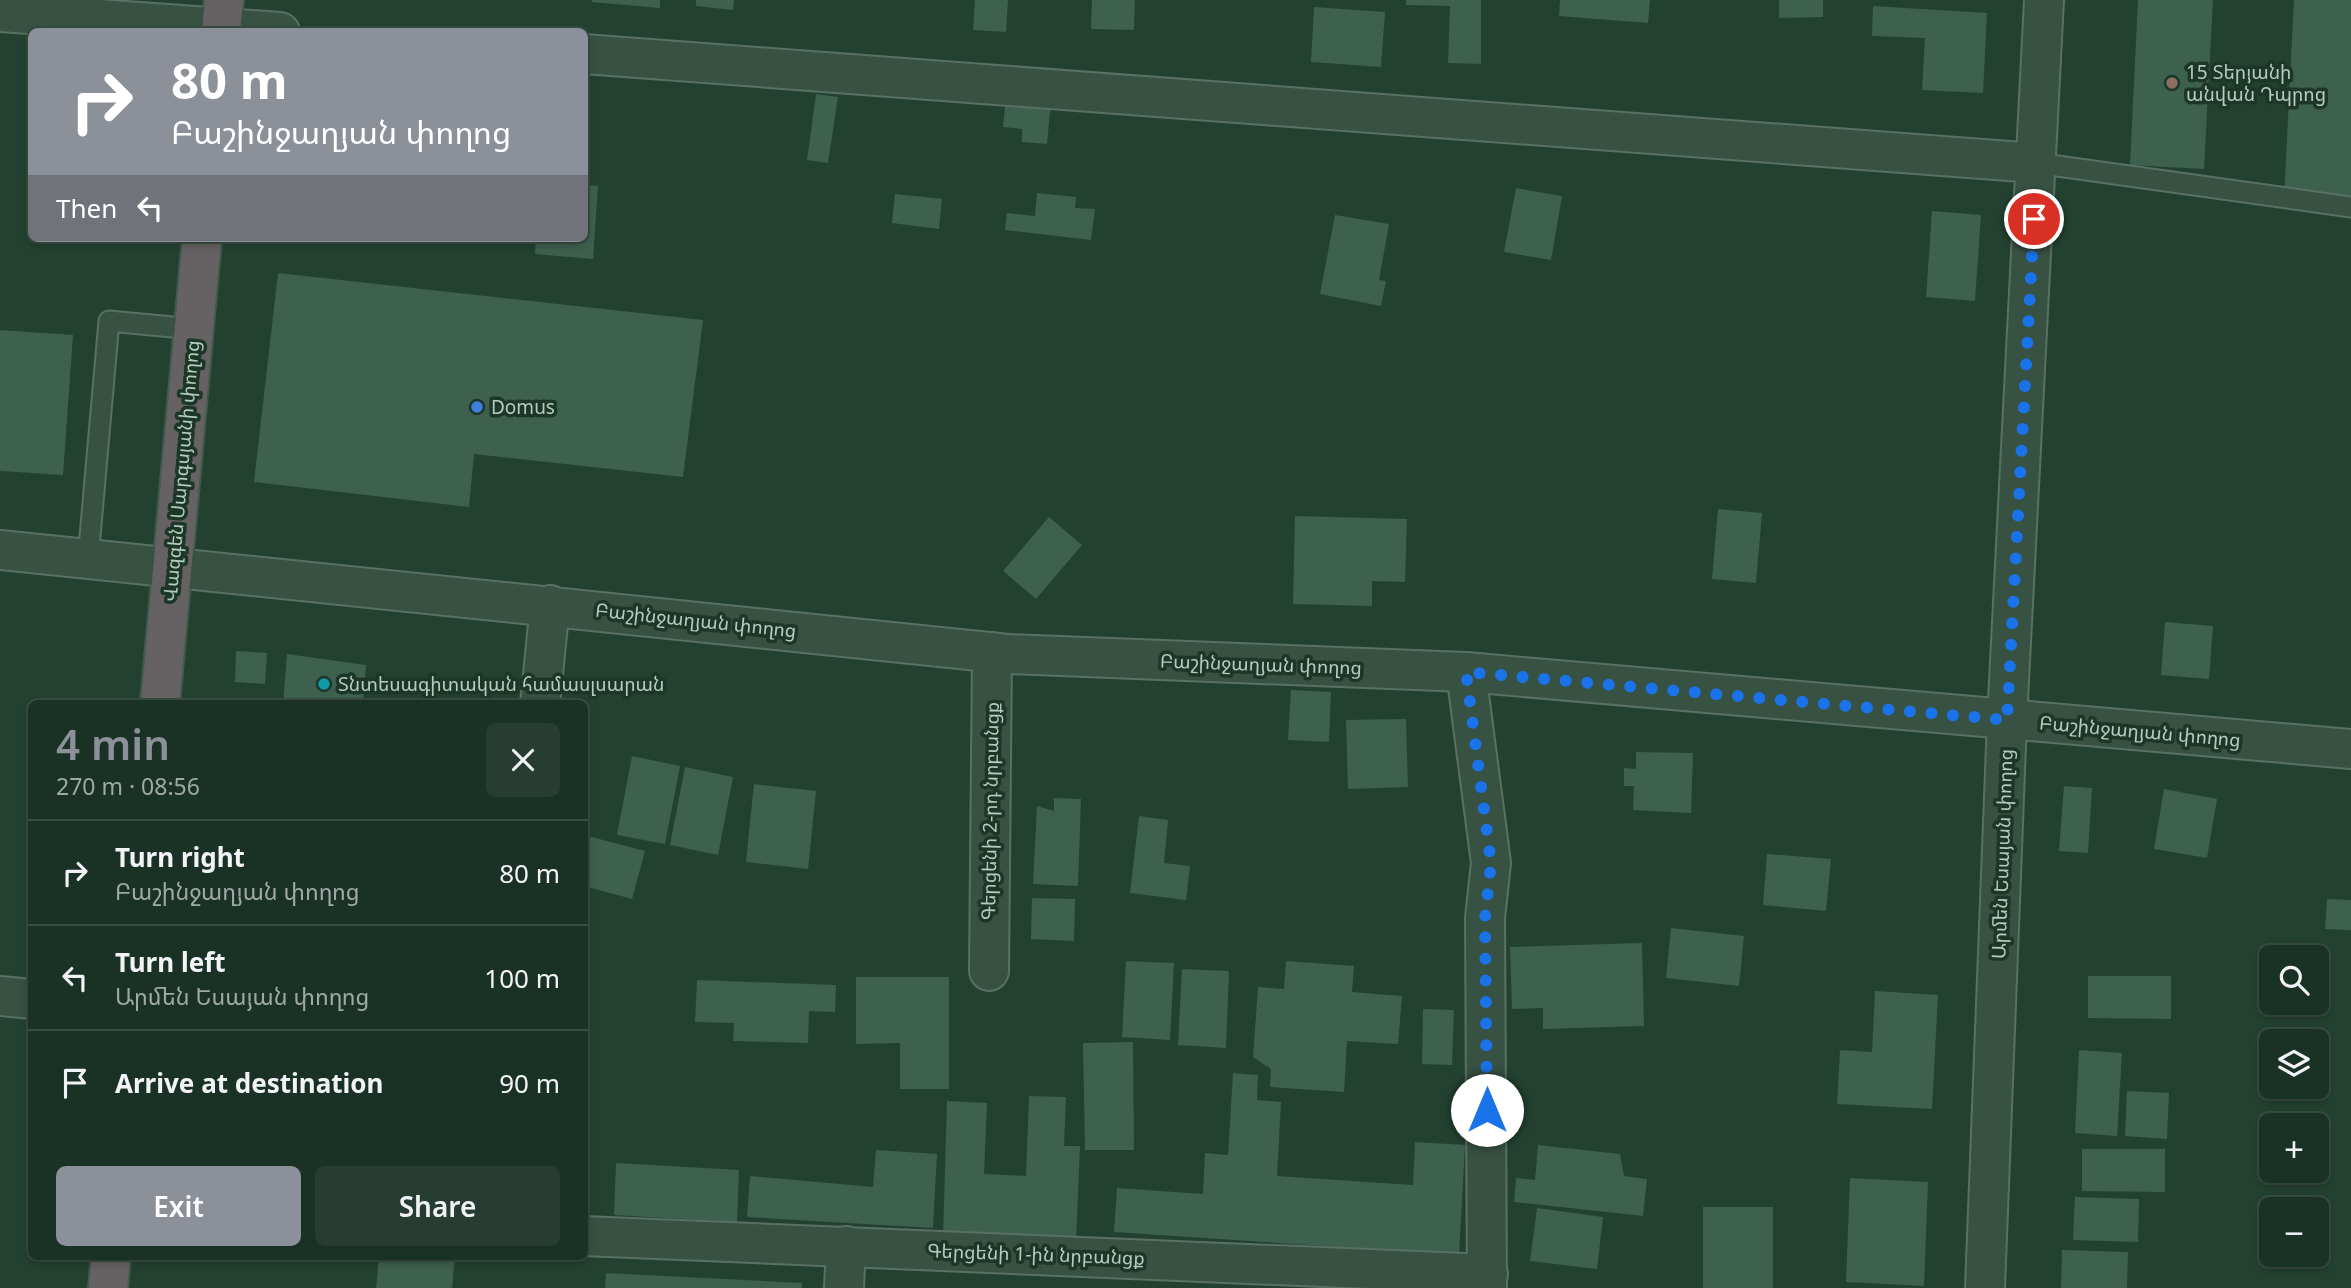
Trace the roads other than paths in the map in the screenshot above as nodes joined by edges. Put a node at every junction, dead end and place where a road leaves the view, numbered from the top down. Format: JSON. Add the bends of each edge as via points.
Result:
{"nodes":[{"id":1,"x":2044,"y":0,"type":"edge"},
{"id":2,"x":0,"y":12,"type":"edge"},
{"id":3,"x":222,"y":19,"type":"edge"},
{"id":4,"x":262,"y":28,"type":"edge"},
{"id":5,"x":588,"y":54,"type":"edge"},
{"id":6,"x":2036,"y":163,"type":"junction"},
{"id":7,"x":2351,"y":207,"type":"edge"},
{"id":8,"x":202,"y":242,"type":"edge"},
{"id":9,"x":194,"y":329,"type":"junction"},
{"id":10,"x":0,"y":550,"type":"edge"},
{"id":11,"x":88,"y":559,"type":"junction"},
{"id":12,"x":173,"y":567,"type":"junction"},
{"id":13,"x":550,"y":605,"type":"junction"},
{"id":14,"x":992,"y":652,"type":"junction"},
{"id":15,"x":1466,"y":672,"type":"junction"},
{"id":16,"x":160,"y":700,"type":"edge"},
{"id":17,"x":540,"y":700,"type":"edge"},
{"id":18,"x":2007,"y":720,"type":"junction"},
{"id":19,"x":2351,"y":749,"type":"edge"},
{"id":20,"x":989,"y":971,"type":"dead end"},
{"id":21,"x":0,"y":996,"type":"edge"},
{"id":22,"x":28,"y":999,"type":"edge"},
{"id":23,"x":588,"y":1236,"type":"edge"},
{"id":24,"x":846,"y":1246,"type":"junction"},
{"id":25,"x":111,"y":1260,"type":"edge"},
{"id":26,"x":1487,"y":1281,"type":"edge"},
{"id":27,"x":108,"y":1288,"type":"edge"},
{"id":28,"x":844,"y":1288,"type":"edge"},
{"id":29,"x":1984,"y":1288,"type":"edge"}],
"edges":[{"from":1,"to":6,"type":"street","name":"Արմեն Եսայան փողոց"},
{"from":2,"to":3,"type":"street"},
{"from":3,"to":4,"type":"street"},
{"from":5,"to":6,"type":"street"},
{"from":6,"to":7,"type":"lane"},
{"from":6,"to":18,"type":"street","name":"Արմեն Եսայան փողոց"},
{"from":8,"to":9,"type":"highway","name":"Վազգեն Սարգսյանի փողոց"},
{"from":9,"to":11,"type":"lane","via":[[109,321]]},
{"from":9,"to":12,"type":"highway","name":"Վազգեն Սարգսյանի փողոց"},
{"from":10,"to":11,"type":"street","name":"Բաշինջաղյան փողոց"},
{"from":11,"to":12,"type":"street","name":"Բաշինջաղյան փողոց"},
{"from":12,"to":13,"type":"street","name":"Բաշինջաղյան փողոց"},
{"from":12,"to":16,"type":"highway","name":"Վազգեն Սարգսյանի փողոց"},
{"from":13,"to":14,"type":"street","name":"Բաշինջաղյան փողոց"},
{"from":13,"to":17,"type":"street"},
{"from":14,"to":15,"type":"street","name":"Բաշինջաղյան փողոց"},
{"from":14,"to":20,"type":"street","name":"Գերցենի 2-րդ նրբանցք"},
{"from":15,"to":18,"type":"street","name":"Բաշինջաղյան փողոց"},
{"from":15,"to":26,"type":"street","via":[[1491,863],[1485,918]]},
{"from":18,"to":19,"type":"street","name":"Բաշինջաղյան փողոց"},
{"from":18,"to":29,"type":"street","name":"Արմեն Եսայան փողոց"},
{"from":21,"to":22,"type":"street"},
{"from":23,"to":24,"type":"street","name":"Գերցենի 1-ին նրբանցք"},
{"from":24,"to":26,"type":"street","name":"Գերցենի 1-ին նրբանցք"},
{"from":24,"to":28,"type":"street"},
{"from":25,"to":27,"type":"highway"}]}
